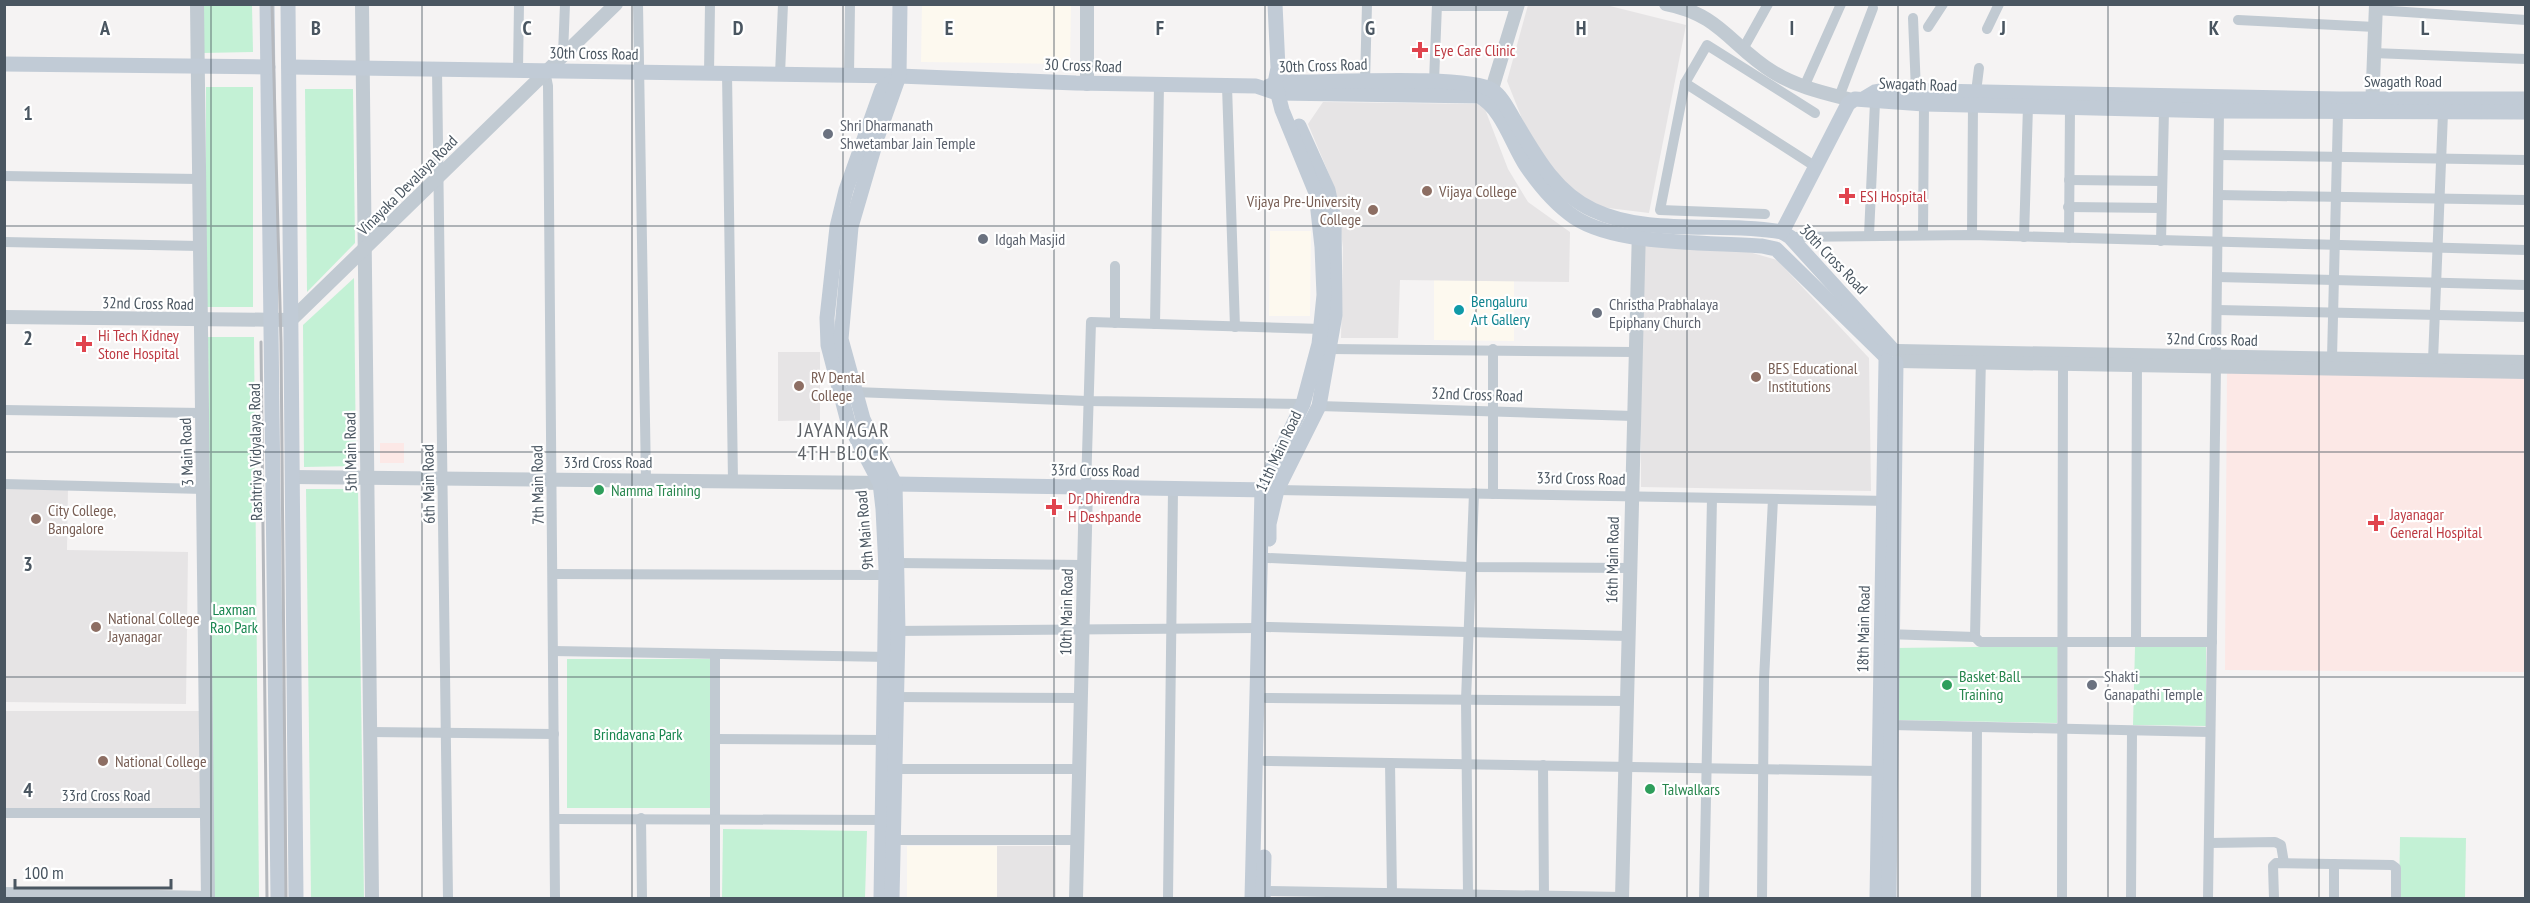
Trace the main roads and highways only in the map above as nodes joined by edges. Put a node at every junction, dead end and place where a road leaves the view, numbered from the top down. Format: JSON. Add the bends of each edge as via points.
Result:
{"nodes":[{"id":1,"x":267,"y":4,"type":"edge"},
{"id":2,"x":288,"y":4,"type":"edge"},
{"id":3,"x":900,"y":4,"type":"edge"},
{"id":4,"x":1275,"y":4,"type":"edge"},
{"id":5,"x":4,"y":64,"type":"edge"},
{"id":6,"x":268,"y":67,"type":"junction"},
{"id":7,"x":289,"y":67,"type":"junction"},
{"id":8,"x":899,"y":76,"type":"junction"},
{"id":9,"x":1277,"y":84,"type":"junction"},
{"id":10,"x":1975,"y":98,"type":"junction"},
{"id":11,"x":2526,"y":99,"type":"edge"},
{"id":12,"x":2372,"y":106,"type":"junction"},
{"id":13,"x":2526,"y":112,"type":"edge"},
{"id":14,"x":1639,"y":230,"type":"junction"},
{"id":15,"x":1786,"y":234,"type":"junction"},
{"id":16,"x":1892,"y":357,"type":"junction"},
{"id":17,"x":887,"y":483,"type":"junction"},
{"id":18,"x":1269,"y":490,"type":"junction"},
{"id":19,"x":1262,"y":628,"type":"junction"},
{"id":20,"x":892,"y":631,"type":"junction"},
{"id":21,"x":1887,"y":634,"type":"junction"},
{"id":22,"x":891,"y":657,"type":"junction"},
{"id":23,"x":887,"y":820,"type":"junction"},
{"id":24,"x":887,"y":840,"type":"junction"},
{"id":25,"x":1260,"y":896,"type":"edge"},
{"id":26,"x":278,"y":898,"type":"edge"},
{"id":27,"x":296,"y":898,"type":"edge"},
{"id":28,"x":881,"y":898,"type":"edge"},
{"id":29,"x":892,"y":898,"type":"edge"},
{"id":30,"x":1877,"y":898,"type":"edge"},
{"id":31,"x":1889,"y":898,"type":"edge"}],
"edges":[{"from":1,"to":6,"type":"main road","name":"Rashtriya Vidyalaya Road"},
{"from":2,"to":7,"type":"main road"},
{"from":3,"to":8,"type":"main road","name":"9th Main Road"},
{"from":4,"to":9,"type":"main road","name":"11th Main Road"},
{"from":5,"to":6,"type":"main road"},
{"from":6,"to":26,"type":"main road","name":"Rashtriya Vidyalaya Road"},
{"from":7,"to":8,"type":"main road","name":"30th Cross Road"},
{"from":7,"to":27,"type":"main road"},
{"from":8,"to":9,"type":"main road","name":"30 Cross Road","via":[[1087,84]]},
{"from":8,"to":17,"type":"main road","name":"9th Main Road","via":[[851,227],[841,339],[863,419]]},
{"from":8,"to":17,"type":"main road","name":"9th Main Road","via":[[882,89],[846,190],[837,227],[827,318],[828,345],[848,422]]},
{"from":9,"to":14,"type":"main road","name":"30th Cross Road","via":[[1479,96],[1492,105],[1528,168],[1561,207],[1589,225]]},
{"from":9,"to":14,"type":"main road","name":"30th Cross Road","via":[[1434,82],[1492,89],[1568,195]]},
{"from":9,"to":18,"type":"main road","name":"11th Main Road","via":[[1316,193],[1323,271],[1322,329],[1303,404]]},
{"from":9,"to":18,"type":"main road","name":"11th Main Road","via":[[1328,190],[1334,219],[1336,297],[1319,406]]},
{"from":10,"to":12,"type":"main road","name":"Swagath Road"},
{"from":10,"to":12,"type":"main road","name":"Swagath Road","via":[[2028,106],[2164,110],[2338,113]]},
{"from":10,"to":15,"type":"main road","name":"Swagath Road","via":[[1920,98],[1875,92],[1858,99],[1816,167]]},
{"from":11,"to":12,"type":"main road","name":"Swagath Road"},
{"from":12,"to":13,"type":"main road","name":"Swagath Road","via":[[2443,113]]},
{"from":14,"to":15,"type":"main road","name":"30th Cross Road"},
{"from":14,"to":16,"type":"main road","name":"30th Cross Road","via":[[1776,249]]},
{"from":15,"to":16,"type":"main road","name":"30th Cross Road"},
{"from":16,"to":21,"type":"main road","name":"18th Main Road"},
{"from":17,"to":18,"type":"main road","name":"33rd Cross Road"},
{"from":17,"to":20,"type":"main road","name":"9th Main Road","via":[[886,575]]},
{"from":17,"to":20,"type":"main road","name":"9th Main Road","via":[[898,563]]},
{"from":18,"to":19,"type":"main road","name":"11th Main Road"},
{"from":18,"to":19,"type":"main road","name":"11th Main Road"},
{"from":19,"to":25,"type":"main road","name":"11th Main Road"},
{"from":19,"to":25,"type":"main road","name":"11th Main Road","via":[[1266,698]]},
{"from":20,"to":22,"type":"main road","name":"9th Main Road"},
{"from":21,"to":30,"type":"main road","name":"18th Main Road"},
{"from":21,"to":31,"type":"main road","name":"18th Main Road","via":[[1892,725]]},
{"from":22,"to":23,"type":"main road","name":"9th Main Road","via":[[884,740]]},
{"from":22,"to":23,"type":"main road","name":"9th Main Road","via":[[894,769]]},
{"from":23,"to":24,"type":"main road","name":"9th Main Road"},
{"from":24,"to":28,"type":"main road","name":"9th Main Road"},
{"from":24,"to":29,"type":"main road","name":"9th Main Road"}]}
